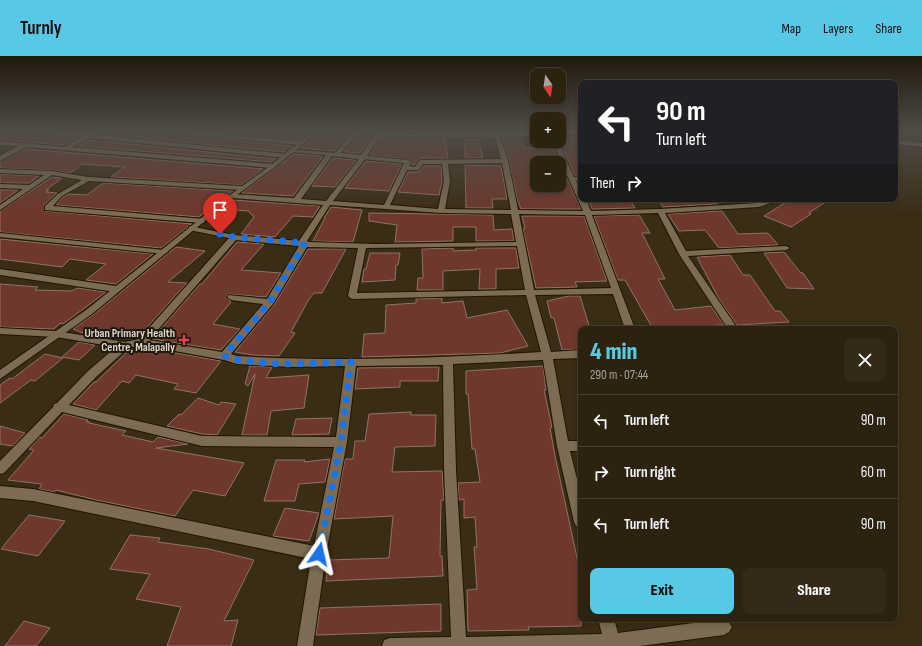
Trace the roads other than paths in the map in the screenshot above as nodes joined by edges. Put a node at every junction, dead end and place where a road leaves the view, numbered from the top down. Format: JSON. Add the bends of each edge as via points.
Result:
{"nodes":[{"id":1,"x":362,"y":158,"type":"edge"},
{"id":2,"x":187,"y":159,"type":"edge"},
{"id":3,"x":282,"y":159,"type":"edge"},
{"id":4,"x":330,"y":159,"type":"edge"},
{"id":5,"x":368,"y":159,"type":"edge"},
{"id":6,"x":563,"y":159,"type":"edge"},
{"id":7,"x":504,"y":161,"type":"joint"},
{"id":8,"x":445,"y":162,"type":"junction"},
{"id":9,"x":273,"y":166,"type":"junction"},
{"id":10,"x":405,"y":168,"type":"junction"},
{"id":11,"x":0,"y":171,"type":"edge"},
{"id":12,"x":51,"y":173,"type":"junction"},
{"id":13,"x":88,"y":179,"type":"junction"},
{"id":14,"x":578,"y":179,"type":"edge"},
{"id":15,"x":572,"y":180,"type":"junction"},
{"id":16,"x":0,"y":186,"type":"edge"},
{"id":17,"x":30,"y":187,"type":"junction"},
{"id":18,"x":241,"y":188,"type":"junction"},
{"id":19,"x":578,"y":192,"type":"edge"},
{"id":20,"x":232,"y":196,"type":"junction"},
{"id":21,"x":296,"y":200,"type":"junction"},
{"id":22,"x":583,"y":202,"type":"edge"},
{"id":23,"x":768,"y":202,"type":"edge"},
{"id":24,"x":328,"y":203,"type":"junction"},
{"id":25,"x":386,"y":207,"type":"junction"},
{"id":26,"x":0,"y":208,"type":"edge"},
{"id":27,"x":441,"y":211,"type":"junction"},
{"id":28,"x":513,"y":212,"type":"junction"},
{"id":29,"x":660,"y":212,"type":"junction"},
{"id":30,"x":588,"y":213,"type":"junction"},
{"id":31,"x":201,"y":221,"type":"junction"},
{"id":32,"x":192,"y":228,"type":"junction"},
{"id":33,"x":0,"y":235,"type":"edge"},
{"id":34,"x":234,"y":237,"type":"junction"},
{"id":35,"x":303,"y":243,"type":"junction"},
{"id":36,"x":521,"y":244,"type":"junction"},
{"id":37,"x":362,"y":246,"type":"junction"},
{"id":38,"x":786,"y":248,"type":"dead end"},
{"id":39,"x":164,"y":252,"type":"junction"},
{"id":40,"x":683,"y":254,"type":"junction"},
{"id":41,"x":0,"y":272,"type":"edge"},
{"id":42,"x":116,"y":289,"type":"junction"},
{"id":43,"x":616,"y":291,"type":"junction"},
{"id":44,"x":530,"y":293,"type":"junction"},
{"id":45,"x":230,"y":297,"type":"dead end"},
{"id":46,"x":270,"y":302,"type":"junction"},
{"id":47,"x":629,"y":326,"type":"edge"},
{"id":48,"x":731,"y":326,"type":"edge"},
{"id":49,"x":0,"y":330,"type":"edge"},
{"id":50,"x":56,"y":334,"type":"junction"},
{"id":51,"x":142,"y":342,"type":"junction"},
{"id":52,"x":125,"y":345,"type":"junction"},
{"id":53,"x":578,"y":354,"type":"edge"},
{"id":54,"x":547,"y":355,"type":"junction"},
{"id":55,"x":224,"y":356,"type":"junction"},
{"id":56,"x":448,"y":361,"type":"junction"},
{"id":57,"x":351,"y":362,"type":"junction"},
{"id":58,"x":0,"y":375,"type":"edge"},
{"id":59,"x":58,"y":407,"type":"junction"},
{"id":60,"x":341,"y":442,"type":"junction"},
{"id":61,"x":563,"y":446,"type":"junction"},
{"id":62,"x":578,"y":446,"type":"edge"},
{"id":63,"x":0,"y":469,"type":"edge"},
{"id":64,"x":0,"y":492,"type":"edge"},
{"id":65,"x":578,"y":509,"type":"edge"},
{"id":66,"x":319,"y":554,"type":"junction"},
{"id":67,"x":607,"y":622,"type":"edge"},
{"id":68,"x":724,"y":627,"type":"dead end"},
{"id":69,"x":459,"y":644,"type":"junction"},
{"id":70,"x":613,"y":644,"type":"edge"},
{"id":71,"x":305,"y":646,"type":"edge"},
{"id":72,"x":390,"y":646,"type":"edge"}],
"edges":[{"from":1,"to":24,"type":"street"},
{"from":2,"to":9,"type":"street"},
{"from":3,"to":9,"type":"street"},
{"from":4,"to":21,"type":"street"},
{"from":5,"to":10,"type":"street","via":[[408,162]]},
{"from":6,"to":15,"type":"street"},
{"from":7,"to":8,"type":"street"},
{"from":7,"to":28,"type":"street"},
{"from":8,"to":10,"type":"street","via":[[421,162],[417,169]]},
{"from":8,"to":27,"type":"street","via":[[447,181]]},
{"from":9,"to":18,"type":"street"},
{"from":10,"to":25,"type":"street"},
{"from":11,"to":12,"type":"street"},
{"from":12,"to":13,"type":"street"},
{"from":12,"to":17,"type":"street"},
{"from":13,"to":18,"type":"street"},
{"from":13,"to":31,"type":"street","via":[[60,195],[48,208]]},
{"from":14,"to":15,"type":"street"},
{"from":15,"to":19,"type":"street"},
{"from":16,"to":17,"type":"street"},
{"from":17,"to":26,"type":"street"},
{"from":18,"to":20,"type":"street"},
{"from":20,"to":21,"type":"street"},
{"from":20,"to":31,"type":"street"},
{"from":21,"to":24,"type":"street"},
{"from":22,"to":30,"type":"street"},
{"from":23,"to":29,"type":"street","via":[[759,205]]},
{"from":24,"to":25,"type":"street"},
{"from":24,"to":35,"type":"street"},
{"from":25,"to":27,"type":"street"},
{"from":27,"to":28,"type":"street"},
{"from":28,"to":30,"type":"street"},
{"from":28,"to":36,"type":"street"},
{"from":29,"to":30,"type":"street"},
{"from":29,"to":40,"type":"street"},
{"from":30,"to":43,"type":"street"},
{"from":31,"to":32,"type":"street"},
{"from":32,"to":34,"type":"street"},
{"from":32,"to":39,"type":"street"},
{"from":33,"to":39,"type":"street"},
{"from":34,"to":35,"type":"street"},
{"from":34,"to":51,"type":"street"},
{"from":35,"to":37,"type":"street"},
{"from":35,"to":46,"type":"street"},
{"from":36,"to":37,"type":"street"},
{"from":36,"to":44,"type":"street"},
{"from":37,"to":44,"type":"street","via":[[352,296]]},
{"from":38,"to":40,"type":"street"},
{"from":39,"to":42,"type":"street"},
{"from":40,"to":48,"type":"street"},
{"from":41,"to":42,"type":"street"},
{"from":42,"to":50,"type":"street","via":[[89,312]]},
{"from":43,"to":44,"type":"street"},
{"from":43,"to":47,"type":"street"},
{"from":44,"to":54,"type":"street"},
{"from":45,"to":46,"type":"street"},
{"from":46,"to":55,"type":"street"},
{"from":49,"to":50,"type":"street"},
{"from":50,"to":52,"type":"street"},
{"from":50,"to":58,"type":"street"},
{"from":51,"to":52,"type":"street"},
{"from":51,"to":55,"type":"street"},
{"from":52,"to":59,"type":"street"},
{"from":53,"to":54,"type":"street"},
{"from":54,"to":56,"type":"street"},
{"from":54,"to":61,"type":"street"},
{"from":55,"to":57,"type":"street","via":[[237,360],[288,363]]},
{"from":56,"to":57,"type":"street"},
{"from":56,"to":69,"type":"street","via":[[450,470]]},
{"from":57,"to":60,"type":"street"},
{"from":59,"to":60,"type":"street","via":[[202,441]]},
{"from":59,"to":63,"type":"street"},
{"from":60,"to":66,"type":"street"},
{"from":61,"to":62,"type":"street"},
{"from":61,"to":65,"type":"street"},
{"from":64,"to":66,"type":"street","via":[[33,495]]},
{"from":66,"to":71,"type":"street"},
{"from":67,"to":70,"type":"street"},
{"from":68,"to":70,"type":"street"},
{"from":69,"to":70,"type":"street"},
{"from":69,"to":72,"type":"street"}]}
